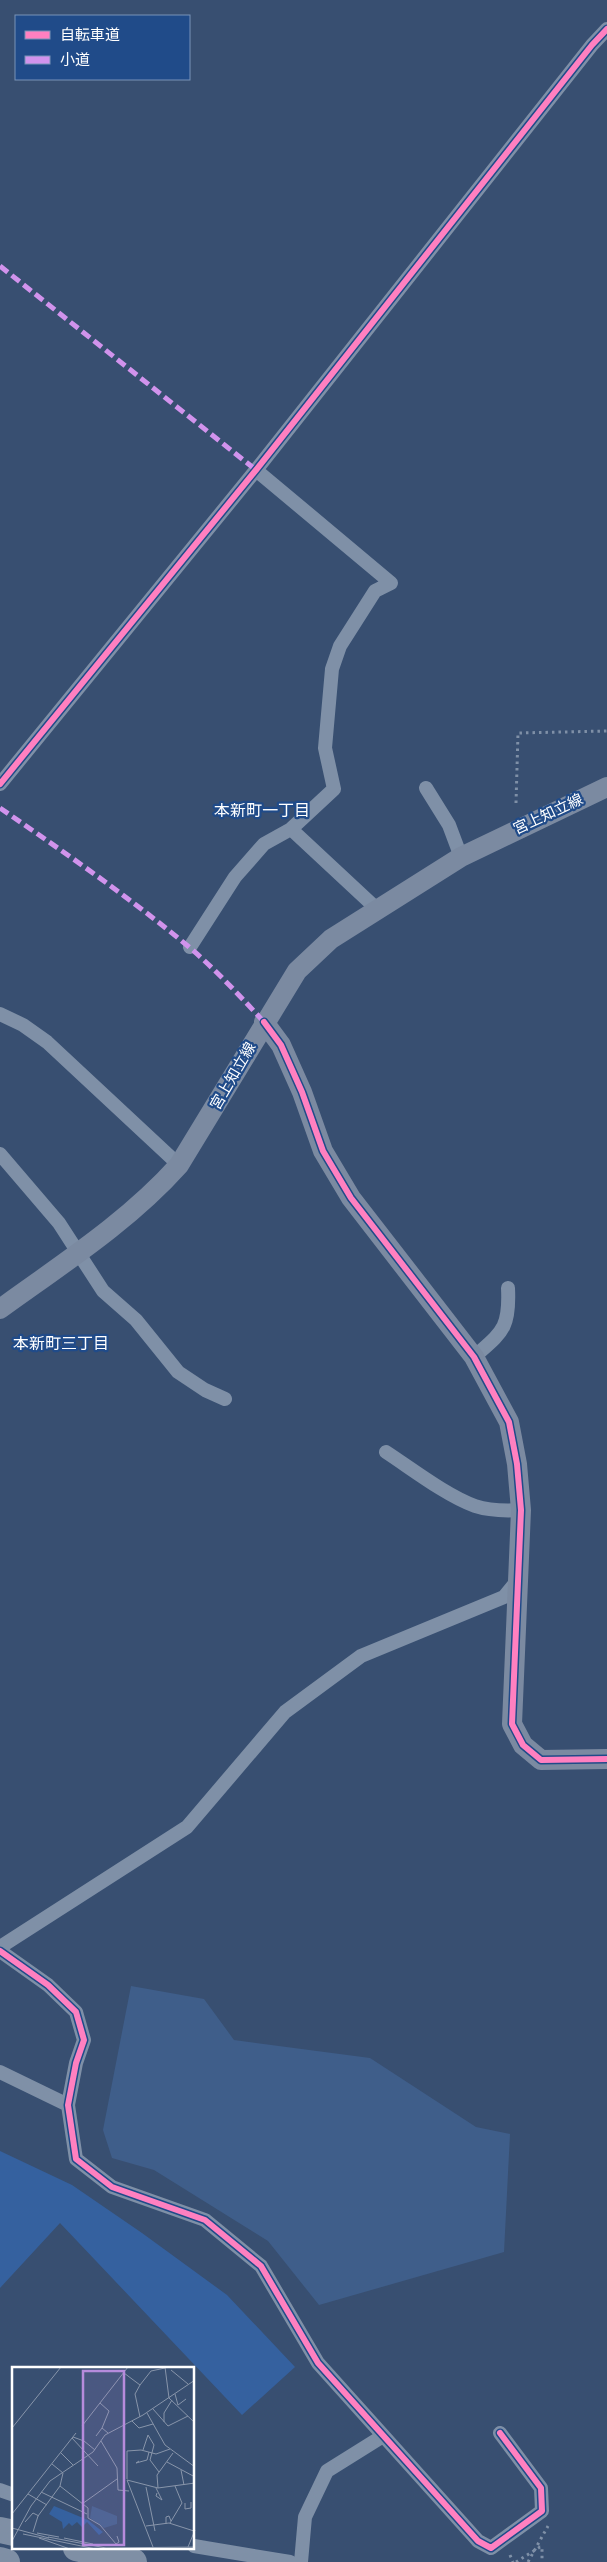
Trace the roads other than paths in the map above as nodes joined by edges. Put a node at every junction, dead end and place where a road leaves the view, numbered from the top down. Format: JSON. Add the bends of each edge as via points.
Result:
{"nodes":[{"id":1,"x":607,"y":29,"type":"edge"},
{"id":2,"x":256,"y":470,"type":"junction"},
{"id":3,"x":0,"y":784,"type":"edge"},
{"id":4,"x":607,"y":787,"type":"edge"},
{"id":5,"x":426,"y":788,"type":"dead end"},
{"id":6,"x":291,"y":829,"type":"junction"},
{"id":7,"x":461,"y":856,"type":"junction"},
{"id":8,"x":378,"y":910,"type":"junction"},
{"id":9,"x":190,"y":948,"type":"dead end"},
{"id":10,"x":0,"y":1014,"type":"edge"},
{"id":11,"x":264,"y":1022,"type":"junction"},
{"id":12,"x":0,"y":1154,"type":"edge"},
{"id":13,"x":179,"y":1165,"type":"junction"},
{"id":14,"x":79,"y":1252,"type":"junction"},
{"id":15,"x":508,"y":1288,"type":"dead end"},
{"id":16,"x":0,"y":1309,"type":"edge"},
{"id":17,"x":474,"y":1357,"type":"junction"},
{"id":18,"x":225,"y":1399,"type":"dead end"},
{"id":19,"x":386,"y":1452,"type":"dead end"},
{"id":20,"x":520,"y":1510,"type":"junction"},
{"id":21,"x":517,"y":1580,"type":"junction"},
{"id":22,"x":607,"y":1760,"type":"edge"},
{"id":23,"x":0,"y":1948,"type":"edge"},
{"id":24,"x":0,"y":1952,"type":"edge"},
{"id":25,"x":0,"y":2072,"type":"edge"},
{"id":26,"x":68,"y":2105,"type":"junction"},
{"id":27,"x":500,"y":2433,"type":"dead end"},
{"id":28,"x":383,"y":2436,"type":"junction"},
{"id":29,"x":0,"y":2490,"type":"edge"},
{"id":30,"x":12,"y":2494,"type":"edge"},
{"id":31,"x":195,"y":2546,"type":"edge"},
{"id":32,"x":85,"y":2550,"type":"edge"},
{"id":33,"x":0,"y":2560,"type":"edge"},
{"id":34,"x":132,"y":2561,"type":"edge"},
{"id":35,"x":7,"y":2562,"type":"edge"},
{"id":36,"x":290,"y":2562,"type":"edge"},
{"id":37,"x":301,"y":2562,"type":"edge"}],
"edges":[{"from":1,"to":2,"type":"street"},
{"from":2,"to":3,"type":"street"},
{"from":2,"to":6,"type":"street","via":[[391,583],[375,591],[340,646],[332,669],[326,748],[334,789]]},
{"from":4,"to":7,"type":"street","name":"宮上知立線"},
{"from":5,"to":7,"type":"street","via":[[449,825]]},
{"from":6,"to":8,"type":"street"},
{"from":6,"to":9,"type":"street","via":[[264,844],[235,877]]},
{"from":7,"to":8,"type":"street","name":"宮上知立線"},
{"from":8,"to":11,"type":"street","name":"宮上知立線","via":[[331,939],[304,964]]},
{"from":10,"to":13,"type":"street","via":[[47,1042]]},
{"from":11,"to":13,"type":"street","name":"宮上知立線","via":[[237,1073]]},
{"from":11,"to":17,"type":"street","via":[[281,1045],[323,1151],[351,1198]]},
{"from":12,"to":14,"type":"street","via":[[59,1223]]},
{"from":13,"to":14,"type":"street","name":"宮上知立線","via":[[154,1192]]},
{"from":14,"to":16,"type":"street","name":"宮上知立線"},
{"from":14,"to":18,"type":"street","via":[[103,1291],[136,1320],[178,1372]]},
{"from":15,"to":17,"type":"street","via":[[502,1332]]},
{"from":17,"to":20,"type":"street","via":[[508,1422],[517,1464]]},
{"from":19,"to":20,"type":"street","via":[[474,1506],[496,1511]]},
{"from":20,"to":21,"type":"street"},
{"from":21,"to":22,"type":"street","via":[[512,1724],[523,1745],[541,1760]]},
{"from":21,"to":23,"type":"street","via":[[504,1597],[360,1656],[285,1712],[187,1827]]},
{"from":24,"to":26,"type":"street","via":[[48,1985],[76,2012],[84,2040]]},
{"from":25,"to":26,"type":"street"},
{"from":26,"to":28,"type":"street","via":[[76,2159],[112,2187],[205,2220],[260,2266],[318,2363]]},
{"from":27,"to":28,"type":"street","via":[[541,2488],[542,2511],[491,2548],[478,2541]]},
{"from":28,"to":37,"type":"street","via":[[327,2471],[305,2517]]},
{"from":29,"to":30,"type":"street"},
{"from":31,"to":36,"type":"street"},
{"from":32,"to":34,"type":"highway"},
{"from":33,"to":35,"type":"highway"}]}
